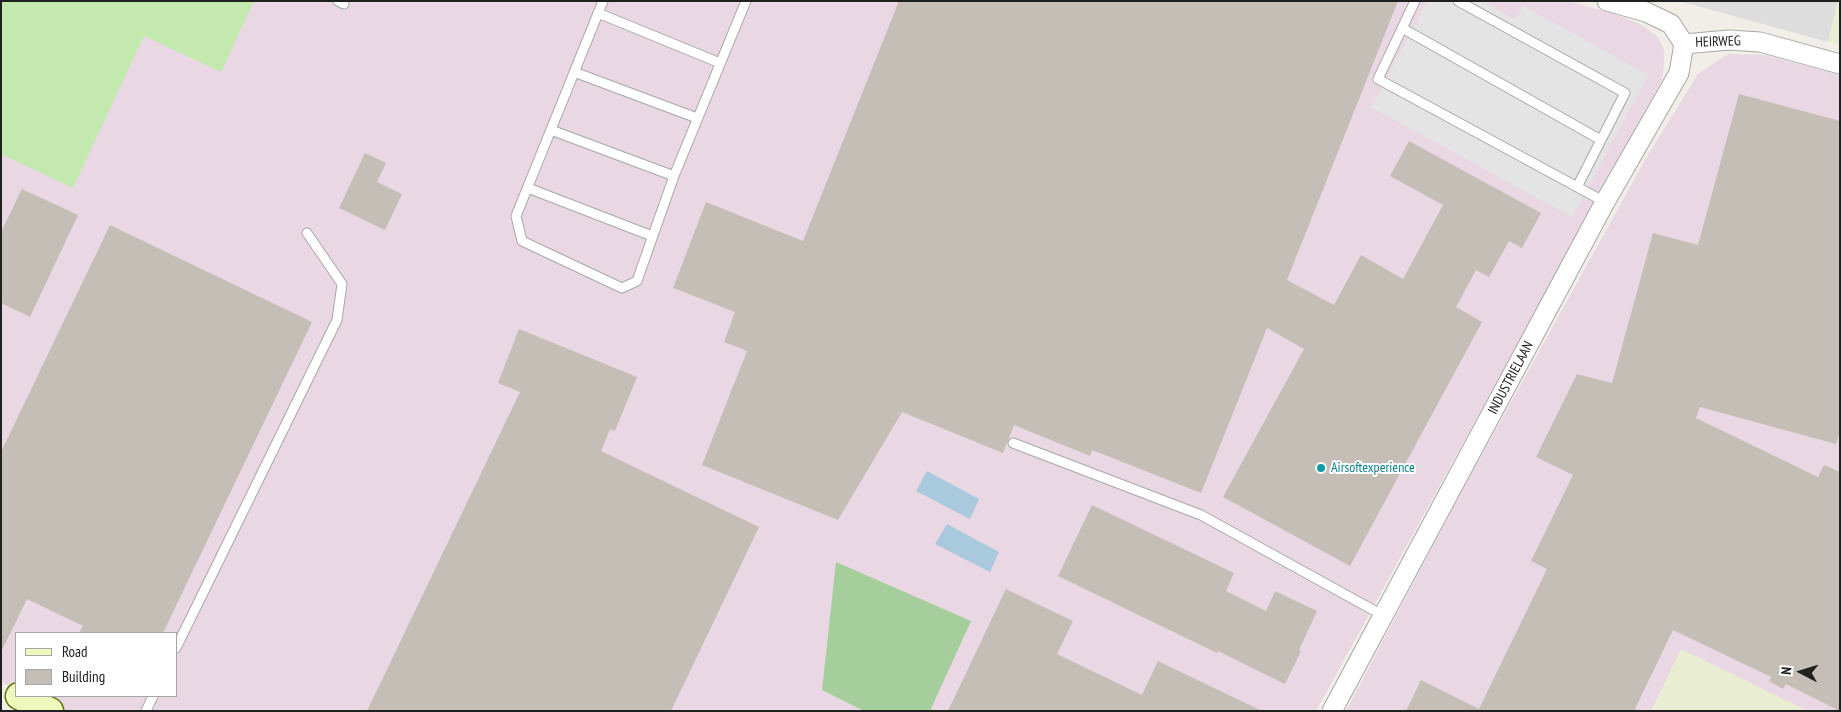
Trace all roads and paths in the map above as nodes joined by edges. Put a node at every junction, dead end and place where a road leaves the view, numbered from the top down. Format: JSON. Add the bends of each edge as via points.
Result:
{"nodes":[{"id":1,"x":603,"y":1,"type":"edge"},
{"id":2,"x":1415,"y":1,"type":"edge"},
{"id":3,"x":1458,"y":1,"type":"edge"},
{"id":4,"x":1607,"y":1,"type":"edge"},
{"id":5,"x":742,"y":2,"type":"edge"},
{"id":6,"x":598,"y":13,"type":"junction"},
{"id":7,"x":1402,"y":28,"type":"junction"},
{"id":8,"x":1684,"y":44,"type":"junction"},
{"id":9,"x":720,"y":63,"type":"junction"},
{"id":10,"x":1840,"y":64,"type":"edge"},
{"id":11,"x":574,"y":72,"type":"junction"},
{"id":12,"x":698,"y":118,"type":"junction"},
{"id":13,"x":551,"y":130,"type":"junction"},
{"id":14,"x":1601,"y":140,"type":"junction"},
{"id":15,"x":674,"y":176,"type":"junction"},
{"id":16,"x":1577,"y":187,"type":"junction"},
{"id":17,"x":528,"y":188,"type":"junction"},
{"id":18,"x":1605,"y":202,"type":"junction"},
{"id":19,"x":307,"y":233,"type":"dead end"},
{"id":20,"x":652,"y":236,"type":"junction"},
{"id":21,"x":1014,"y":443,"type":"dead end"},
{"id":22,"x":1384,"y":616,"type":"junction"},
{"id":23,"x":178,"y":644,"type":"edge"},
{"id":24,"x":1,"y":687,"type":"edge"},
{"id":25,"x":15,"y":694,"type":"edge"},
{"id":26,"x":21,"y":697,"type":"edge"},
{"id":27,"x":153,"y":697,"type":"edge"},
{"id":28,"x":50,"y":711,"type":"edge"},
{"id":29,"x":146,"y":711,"type":"edge"},
{"id":30,"x":1332,"y":711,"type":"edge"}],
"edges":[{"from":1,"to":6,"type":"lane"},
{"from":2,"to":7,"type":"lane"},
{"from":3,"to":14,"type":"lane","via":[[1625,93]]},
{"from":4,"to":8,"type":"street","name":"HEIRWEG","via":[[1646,12],[1671,24]]},
{"from":5,"to":9,"type":"lane"},
{"from":6,"to":9,"type":"lane"},
{"from":6,"to":11,"type":"lane"},
{"from":7,"to":14,"type":"lane"},
{"from":7,"to":16,"type":"lane","via":[[1378,79]]},
{"from":8,"to":10,"type":"street","name":"HEIRWEG","via":[[1729,40],[1760,42]]},
{"from":8,"to":18,"type":"street","name":"INDUSTRIELAAN","via":[[1679,73]]},
{"from":9,"to":12,"type":"lane"},
{"from":11,"to":12,"type":"lane"},
{"from":11,"to":13,"type":"lane"},
{"from":12,"to":15,"type":"lane"},
{"from":13,"to":15,"type":"lane"},
{"from":13,"to":17,"type":"lane"},
{"from":14,"to":16,"type":"lane"},
{"from":15,"to":20,"type":"lane"},
{"from":16,"to":18,"type":"lane"},
{"from":17,"to":20,"type":"lane"},
{"from":17,"to":20,"type":"lane","via":[[516,216],[522,241],[622,288],[637,281]]},
{"from":18,"to":22,"type":"street","name":"INDUSTRIELAAN"},
{"from":19,"to":23,"type":"lane","via":[[342,284],[337,320]]},
{"from":21,"to":22,"type":"lane","via":[[1201,516]]},
{"from":22,"to":30,"type":"street","name":"INDUSTRIELAAN"},
{"from":24,"to":25,"type":"street"},
{"from":26,"to":28,"type":"street"},
{"from":27,"to":29,"type":"lane"}]}
